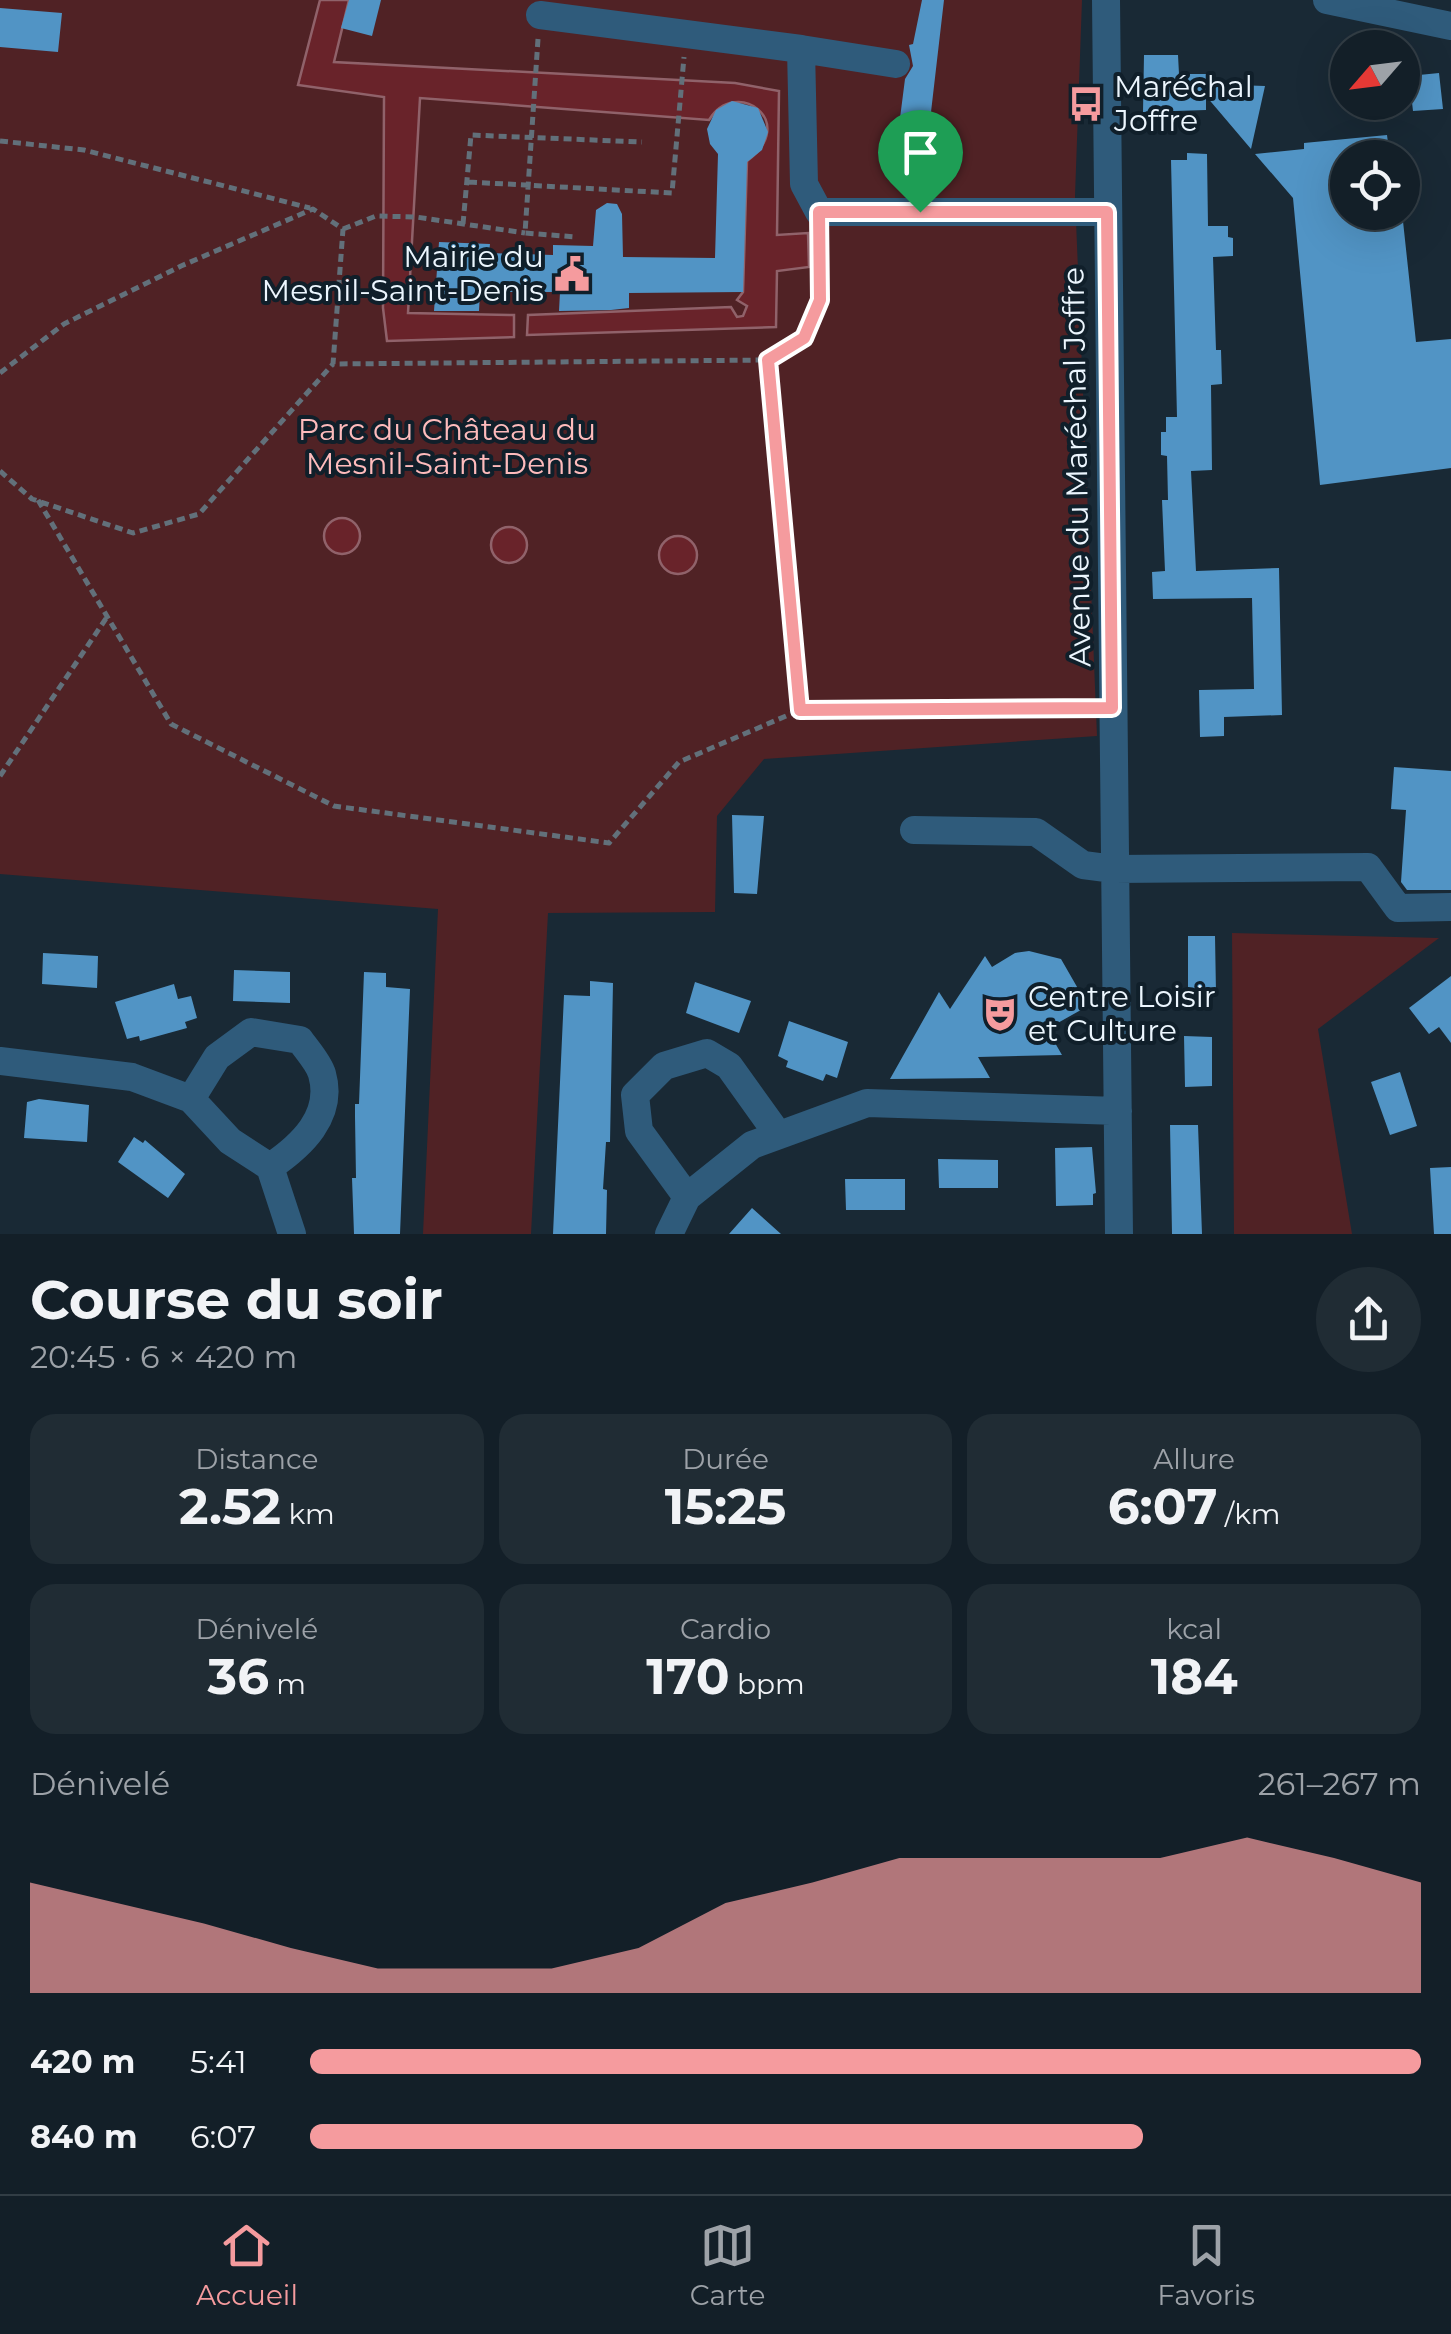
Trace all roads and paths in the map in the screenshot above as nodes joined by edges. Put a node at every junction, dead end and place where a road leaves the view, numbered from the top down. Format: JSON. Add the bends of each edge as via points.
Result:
{"nodes":[{"id":1,"x":1106,"y":0,"type":"edge"},
{"id":2,"x":1327,"y":0,"type":"edge"},
{"id":3,"x":540,"y":14,"type":"dead end"},
{"id":4,"x":1451,"y":26,"type":"edge"},
{"id":5,"x":802,"y":50,"type":"junction"},
{"id":6,"x":896,"y":64,"type":"dead end"},
{"id":7,"x":535,"y":72,"type":"dead end"},
{"id":8,"x":680,"y":80,"type":"dead end"},
{"id":9,"x":531,"y":135,"type":"junction"},
{"id":10,"x":0,"y":141,"type":"edge"},
{"id":11,"x":642,"y":142,"type":"dead end"},
{"id":12,"x":468,"y":182,"type":"junction"},
{"id":13,"x":528,"y":185,"type":"junction"},
{"id":14,"x":313,"y":209,"type":"junction"},
{"id":15,"x":819,"y":212,"type":"junction"},
{"id":16,"x":1107,"y":212,"type":"junction"},
{"id":17,"x":463,"y":224,"type":"junction"},
{"id":18,"x":343,"y":229,"type":"junction"},
{"id":19,"x":525,"y":234,"type":"junction"},
{"id":20,"x":577,"y":236,"type":"dead end"},
{"id":21,"x":768,"y":360,"type":"junction"},
{"id":22,"x":333,"y":364,"type":"junction"},
{"id":23,"x":0,"y":373,"type":"edge"},
{"id":24,"x":0,"y":471,"type":"edge"},
{"id":25,"x":38,"y":500,"type":"junction"},
{"id":26,"x":107,"y":618,"type":"junction"},
{"id":27,"x":1112,"y":708,"type":"junction"},
{"id":28,"x":800,"y":710,"type":"junction"},
{"id":29,"x":0,"y":776,"type":"edge"},
{"id":30,"x":914,"y":830,"type":"dead end"},
{"id":31,"x":1114,"y":869,"type":"junction"},
{"id":32,"x":1451,"y":908,"type":"edge"},
{"id":33,"x":0,"y":1061,"type":"edge"},
{"id":34,"x":192,"y":1099,"type":"junction"},
{"id":35,"x":1118,"y":1111,"type":"junction"},
{"id":36,"x":777,"y":1132,"type":"junction"},
{"id":37,"x":270,"y":1167,"type":"junction"},
{"id":38,"x":687,"y":1196,"type":"junction"},
{"id":39,"x":292,"y":1234,"type":"edge"},
{"id":40,"x":669,"y":1234,"type":"edge"},
{"id":41,"x":1119,"y":1234,"type":"edge"}],
"edges":[{"from":1,"to":16,"type":"street","name":"Avenue du Maréchal Joffre"},
{"from":2,"to":4,"type":"street"},
{"from":3,"to":5,"type":"street"},
{"from":5,"to":6,"type":"street"},
{"from":5,"to":15,"type":"street","via":[[804,184]]},
{"from":7,"to":9,"type":"path"},
{"from":8,"to":13,"type":"path","via":[[672,193]]},
{"from":9,"to":11,"type":"path"},
{"from":9,"to":12,"type":"path","via":[[472,135]]},
{"from":9,"to":13,"type":"path"},
{"from":10,"to":14,"type":"path","via":[[84,150]]},
{"from":12,"to":13,"type":"path"},
{"from":12,"to":17,"type":"path"},
{"from":13,"to":19,"type":"path"},
{"from":14,"to":18,"type":"path"},
{"from":14,"to":23,"type":"path","via":[[64,324]]},
{"from":15,"to":16,"type":"street"},
{"from":15,"to":21,"type":"path","via":[[820,300],[804,338]]},
{"from":16,"to":27,"type":"street","name":"Avenue du Maréchal Joffre"},
{"from":17,"to":18,"type":"path","via":[[376,216]]},
{"from":17,"to":19,"type":"path"},
{"from":18,"to":22,"type":"path"},
{"from":19,"to":20,"type":"path"},
{"from":21,"to":22,"type":"path"},
{"from":21,"to":28,"type":"path"},
{"from":22,"to":25,"type":"path","via":[[200,514],[132,533]]},
{"from":24,"to":25,"type":"path"},
{"from":25,"to":26,"type":"path"},
{"from":26,"to":28,"type":"path","via":[[170,724],[334,806],[374,812],[610,843],[679,762]]},
{"from":26,"to":29,"type":"path"},
{"from":27,"to":28,"type":"path"},
{"from":27,"to":31,"type":"street","name":"Avenue du Maréchal Joffre"},
{"from":30,"to":31,"type":"street","via":[[1036,832],[1083,865]]},
{"from":31,"to":32,"type":"street","via":[[1368,867],[1398,908]]},
{"from":31,"to":35,"type":"street","name":"Avenue du Maréchal Joffre"},
{"from":33,"to":34,"type":"street","via":[[132,1078]]},
{"from":34,"to":37,"type":"street","via":[[230,1141]]},
{"from":34,"to":37,"type":"street","via":[[217,1057],[252,1032],[300,1040],[322,1073],[324,1104],[314,1127]]},
{"from":35,"to":36,"type":"street","via":[[867,1102]]},
{"from":35,"to":41,"type":"street","name":"Avenue du Maréchal Joffre"},
{"from":36,"to":38,"type":"street"},
{"from":36,"to":38,"type":"street","via":[[729,1066],[707,1052],[664,1066],[635,1095],[639,1131]]},
{"from":37,"to":39,"type":"street"},
{"from":38,"to":40,"type":"street"}]}
